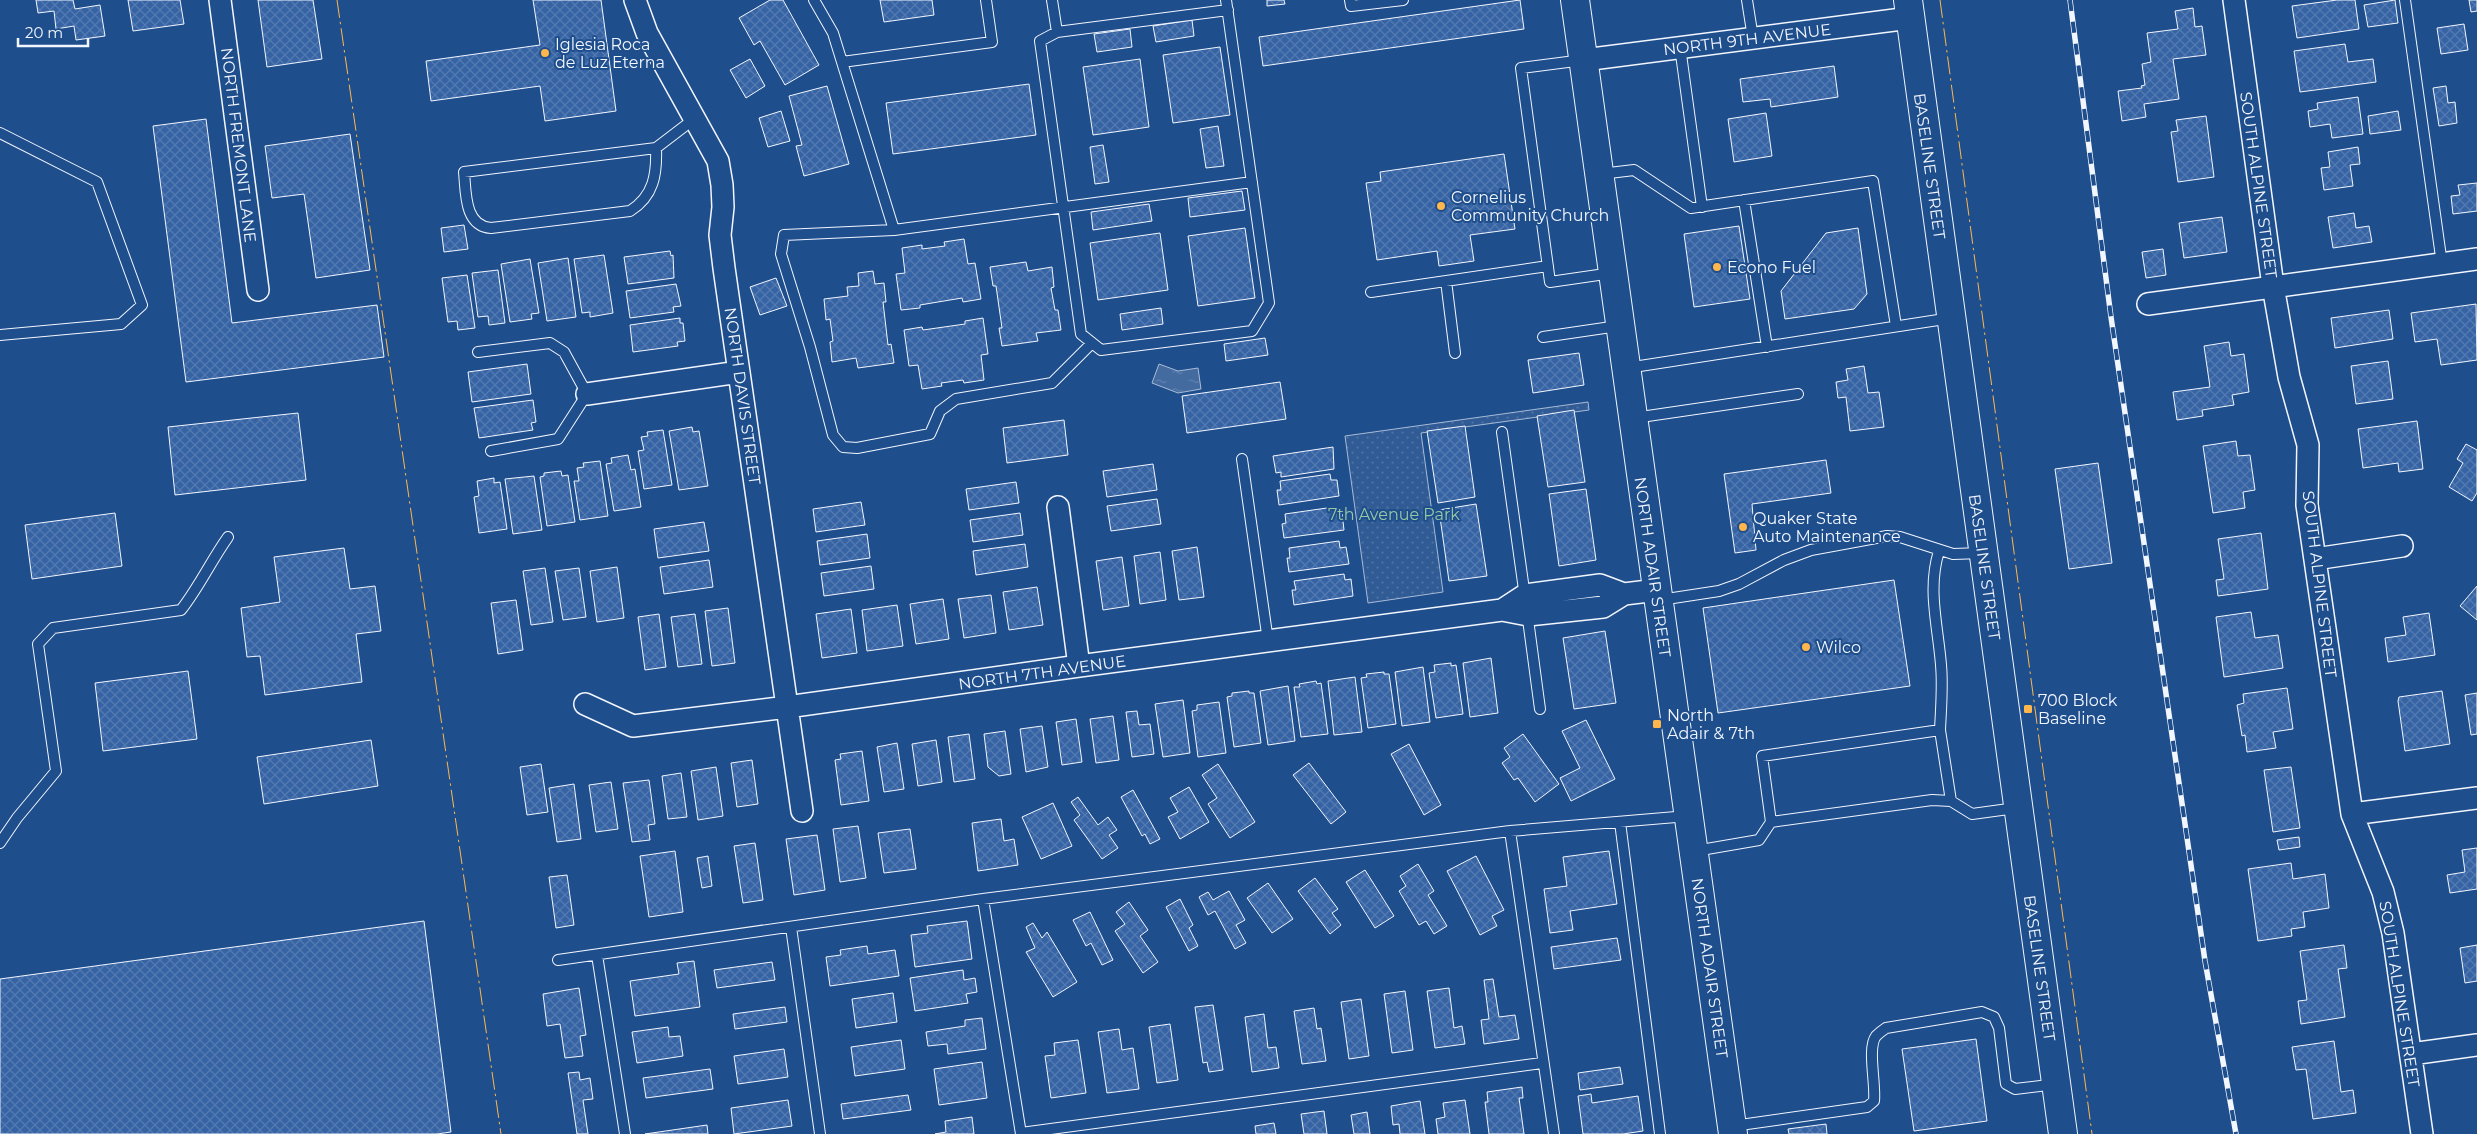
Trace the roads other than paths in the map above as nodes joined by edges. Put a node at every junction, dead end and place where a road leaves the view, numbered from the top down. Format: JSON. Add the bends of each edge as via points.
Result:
{"nodes":[{"id":1,"x":220,"y":0,"type":"edge"},
{"id":2,"x":635,"y":0,"type":"edge"},
{"id":3,"x":814,"y":0,"type":"edge"},
{"id":4,"x":986,"y":0,"type":"edge"},
{"id":5,"x":1052,"y":0,"type":"edge"},
{"id":6,"x":1350,"y":0,"type":"edge"},
{"id":7,"x":1403,"y":0,"type":"edge"},
{"id":8,"x":1575,"y":0,"type":"edge"},
{"id":9,"x":1747,"y":0,"type":"edge"},
{"id":10,"x":2234,"y":0,"type":"edge"},
{"id":11,"x":2405,"y":0,"type":"edge"},
{"id":12,"x":1227,"y":5,"type":"edge"},
{"id":13,"x":1909,"y":9,"type":"edge"},
{"id":14,"x":1057,"y":32,"type":"junction"},
{"id":15,"x":1753,"y":38,"type":"junction"},
{"id":16,"x":1680,"y":47,"type":"junction"},
{"id":17,"x":1584,"y":60,"type":"junction"},
{"id":18,"x":842,"y":62,"type":"junction"},
{"id":19,"x":694,"y":119,"type":"junction"},
{"id":20,"x":0,"y":133,"type":"edge"},
{"id":21,"x":656,"y":148,"type":"junction"},
{"id":22,"x":1599,"y":174,"type":"junction"},
{"id":23,"x":1252,"y":182,"type":"junction"},
{"id":24,"x":1744,"y":200,"type":"junction"},
{"id":25,"x":1702,"y":207,"type":"junction"},
{"id":26,"x":1063,"y":208,"type":"junction"},
{"id":27,"x":894,"y":230,"type":"junction"},
{"id":28,"x":2477,"y":259,"type":"edge"},
{"id":29,"x":2442,"y":264,"type":"junction"},
{"id":30,"x":1548,"y":266,"type":"junction"},
{"id":31,"x":1613,"y":273,"type":"junction"},
{"id":32,"x":1446,"y":281,"type":"junction"},
{"id":33,"x":2273,"y":286,"type":"junction"},
{"id":34,"x":258,"y":290,"type":"dead end"},
{"id":35,"x":1371,"y":292,"type":"dead end"},
{"id":36,"x":2148,"y":304,"type":"dead end"},
{"id":37,"x":1951,"y":318,"type":"junction"},
{"id":38,"x":1620,"y":326,"type":"junction"},
{"id":39,"x":1896,"y":326,"type":"junction"},
{"id":40,"x":0,"y":334,"type":"edge"},
{"id":41,"x":1543,"y":337,"type":"dead end"},
{"id":42,"x":1092,"y":342,"type":"junction"},
{"id":43,"x":1767,"y":346,"type":"junction"},
{"id":44,"x":478,"y":352,"type":"dead end"},
{"id":45,"x":1455,"y":353,"type":"dead end"},
{"id":46,"x":1626,"y":369,"type":"junction"},
{"id":47,"x":739,"y":372,"type":"junction"},
{"id":48,"x":587,"y":394,"type":"junction"},
{"id":49,"x":1798,"y":394,"type":"dead end"},
{"id":50,"x":1633,"y":418,"type":"junction"},
{"id":51,"x":1502,"y":432,"type":"dead end"},
{"id":52,"x":492,"y":451,"type":"dead end"},
{"id":53,"x":1242,"y":459,"type":"dead end"},
{"id":54,"x":1058,"y":507,"type":"dead end"},
{"id":55,"x":228,"y":537,"type":"dead end"},
{"id":56,"x":2402,"y":546,"type":"dead end"},
{"id":57,"x":1939,"y":551,"type":"junction"},
{"id":58,"x":1983,"y":553,"type":"junction"},
{"id":59,"x":2315,"y":559,"type":"junction"},
{"id":60,"x":1657,"y":595,"type":"junction"},
{"id":61,"x":1526,"y":605,"type":"junction"},
{"id":62,"x":1268,"y":641,"type":"junction"},
{"id":63,"x":1079,"y":666,"type":"junction"},
{"id":64,"x":585,"y":704,"type":"dead end"},
{"id":65,"x":787,"y":708,"type":"junction"},
{"id":66,"x":1540,"y":709,"type":"dead end"},
{"id":67,"x":1940,"y":730,"type":"junction"},
{"id":68,"x":2477,"y":798,"type":"edge"},
{"id":69,"x":1951,"y":800,"type":"junction"},
{"id":70,"x":2017,"y":808,"type":"junction"},
{"id":71,"x":802,"y":811,"type":"dead end"},
{"id":72,"x":2352,"y":814,"type":"junction"},
{"id":73,"x":1689,"y":816,"type":"junction"},
{"id":74,"x":1620,"y":822,"type":"junction"},
{"id":75,"x":1771,"y":822,"type":"junction"},
{"id":76,"x":1510,"y":831,"type":"junction"},
{"id":77,"x":0,"y":843,"type":"edge"},
{"id":78,"x":1694,"y":851,"type":"junction"},
{"id":79,"x":983,"y":899,"type":"junction"},
{"id":80,"x":791,"y":927,"type":"junction"},
{"id":81,"x":597,"y":955,"type":"junction"},
{"id":82,"x":558,"y":960,"type":"dead end"},
{"id":83,"x":2477,"y":1045,"type":"edge"},
{"id":84,"x":2411,"y":1054,"type":"junction"},
{"id":85,"x":1542,"y":1063,"type":"junction"},
{"id":86,"x":2056,"y":1084,"type":"junction"},
{"id":87,"x":1733,"y":1130,"type":"edge"},
{"id":88,"x":625,"y":1134,"type":"edge"},
{"id":89,"x":820,"y":1134,"type":"edge"},
{"id":90,"x":1021,"y":1134,"type":"edge"},
{"id":91,"x":1554,"y":1134,"type":"edge"},
{"id":92,"x":1660,"y":1134,"type":"edge"},
{"id":93,"x":2063,"y":1134,"type":"edge"},
{"id":94,"x":2422,"y":1134,"type":"edge"}],
"edges":[{"from":1,"to":34,"type":"street","name":"NORTH FREMONT LANE"},
{"from":2,"to":19,"type":"street","name":"NORTH DAVIS STREET","via":[[646,33]]},
{"from":3,"to":18,"type":"lane","via":[[833,33]]},
{"from":4,"to":18,"type":"lane","via":[[992,42]]},
{"from":5,"to":14,"type":"lane"},
{"from":6,"to":7,"type":"lane","via":[[1351,6]]},
{"from":8,"to":17,"type":"highway","name":"NORTH ADAIR STREET"},
{"from":9,"to":15,"type":"lane"},
{"from":10,"to":33,"type":"street","name":"SOUTH ALPINE STREET"},
{"from":11,"to":29,"type":"lane"},
{"from":12,"to":14,"type":"lane"},
{"from":12,"to":23,"type":"lane"},
{"from":13,"to":15,"type":"street","name":"NORTH 9TH AVENUE"},
{"from":13,"to":37,"type":"highway","name":"BASELINE STREET"},
{"from":14,"to":26,"type":"lane","via":[[1040,41]]},
{"from":15,"to":16,"type":"street","name":"NORTH 9TH AVENUE"},
{"from":16,"to":17,"type":"street","name":"NORTH 9TH AVENUE"},
{"from":16,"to":25,"type":"lane"},
{"from":17,"to":22,"type":"highway","name":"NORTH ADAIR STREET"},
{"from":17,"to":30,"type":"lane","via":[[1521,68]]},
{"from":18,"to":27,"type":"lane"},
{"from":19,"to":21,"type":"lane"},
{"from":19,"to":47,"type":"street","name":"NORTH DAVIS STREET","via":[[718,161],[723,207],[720,235]]},
{"from":20,"to":40,"type":"lane","via":[[97,182],[142,305],[121,324]]},
{"from":21,"to":21,"type":"lane","via":[[464,172],[468,210],[484,228],[630,211],[648,196],[654,182]]},
{"from":22,"to":25,"type":"lane","via":[[1634,170],[1690,208]]},
{"from":22,"to":31,"type":"highway","name":"NORTH ADAIR STREET"},
{"from":23,"to":26,"type":"lane"},
{"from":23,"to":42,"type":"lane","via":[[1269,304],[1252,331],[1102,350]]},
{"from":24,"to":25,"type":"lane"},
{"from":24,"to":39,"type":"lane","via":[[1873,181]]},
{"from":24,"to":43,"type":"lane"},
{"from":26,"to":27,"type":"lane"},
{"from":26,"to":42,"type":"lane","via":[[1081,334]]},
{"from":27,"to":42,"type":"lane","via":[[784,235],[781,254],[833,435],[843,447],[857,448],[930,434],[940,411],[956,399],[1052,383]]},
{"from":28,"to":29,"type":"street"},
{"from":29,"to":33,"type":"street"},
{"from":30,"to":31,"type":"lane","via":[[1550,282]]},
{"from":30,"to":32,"type":"lane"},
{"from":31,"to":38,"type":"highway","name":"NORTH ADAIR STREET"},
{"from":32,"to":35,"type":"lane"},
{"from":32,"to":45,"type":"lane"},
{"from":33,"to":36,"type":"street"},
{"from":33,"to":59,"type":"street","name":"SOUTH ALPINE STREET","via":[[2288,376],[2308,445],[2307,505]]},
{"from":37,"to":39,"type":"lane"},
{"from":37,"to":58,"type":"highway","name":"BASELINE STREET"},
{"from":38,"to":41,"type":"lane"},
{"from":38,"to":46,"type":"highway","name":"NORTH ADAIR STREET"},
{"from":39,"to":43,"type":"lane"},
{"from":43,"to":46,"type":"lane"},
{"from":44,"to":48,"type":"lane","via":[[550,343],[564,352]]},
{"from":46,"to":50,"type":"highway","name":"NORTH ADAIR STREET"},
{"from":47,"to":48,"type":"street"},
{"from":47,"to":65,"type":"street","name":"NORTH DAVIS STREET"},
{"from":48,"to":52,"type":"lane","via":[[558,439]]},
{"from":49,"to":50,"type":"lane"},
{"from":50,"to":60,"type":"highway","name":"NORTH ADAIR STREET"},
{"from":51,"to":61,"type":"lane"},
{"from":53,"to":62,"type":"lane"},
{"from":54,"to":63,"type":"street"},
{"from":55,"to":77,"type":"lane","via":[[181,610],[53,628],[38,644],[56,771]]},
{"from":56,"to":59,"type":"street"},
{"from":57,"to":58,"type":"lane"},
{"from":57,"to":60,"type":"lane","via":[[1915,541],[1887,536],[1811,550],[1784,560],[1740,584],[1718,590]]},
{"from":57,"to":67,"type":"lane","via":[[1933,587],[1941,665]]},
{"from":58,"to":70,"type":"highway","name":"BASELINE STREET"},
{"from":59,"to":72,"type":"street","name":"SOUTH ALPINE STREET"},
{"from":60,"to":61,"type":"street","name":"NORTH 7TH AVENUE","via":[[1624,594],[1603,607]]},
{"from":60,"to":73,"type":"highway","name":"NORTH ADAIR STREET"},
{"from":61,"to":62,"type":"street","name":"NORTH 7TH AVENUE"},
{"from":61,"to":66,"type":"lane"},
{"from":62,"to":63,"type":"street","name":"NORTH 7TH AVENUE"},
{"from":63,"to":65,"type":"street","name":"NORTH 7TH AVENUE"},
{"from":64,"to":65,"type":"street","name":"NORTH 7TH AVENUE","via":[[633,726]]},
{"from":65,"to":71,"type":"street","name":"NORTH DAVIS STREET"},
{"from":67,"to":69,"type":"lane"},
{"from":67,"to":75,"type":"lane","via":[[1762,756]]},
{"from":68,"to":72,"type":"street"},
{"from":69,"to":70,"type":"lane","via":[[1972,814]]},
{"from":69,"to":75,"type":"lane"},
{"from":70,"to":86,"type":"highway","name":"BASELINE STREET"},
{"from":72,"to":84,"type":"street","name":"SOUTH ALPINE STREET","via":[[2384,892]]},
{"from":73,"to":74,"type":"lane"},
{"from":73,"to":78,"type":"highway","name":"NORTH ADAIR STREET"},
{"from":74,"to":76,"type":"lane"},
{"from":74,"to":92,"type":"lane"},
{"from":75,"to":78,"type":"lane","via":[[1759,840]]},
{"from":76,"to":79,"type":"lane"},
{"from":76,"to":85,"type":"lane"},
{"from":78,"to":87,"type":"highway","name":"NORTH ADAIR STREET"},
{"from":79,"to":80,"type":"lane"},
{"from":79,"to":90,"type":"lane"},
{"from":80,"to":81,"type":"lane"},
{"from":80,"to":89,"type":"lane"},
{"from":81,"to":82,"type":"lane"},
{"from":81,"to":88,"type":"lane"},
{"from":83,"to":84,"type":"street"},
{"from":84,"to":94,"type":"street","name":"SOUTH ALPINE STREET"},
{"from":85,"to":90,"type":"lane"},
{"from":85,"to":91,"type":"lane"},
{"from":86,"to":87,"type":"lane","via":[[2015,1089],[2006,1084],[1999,1028],[1994,1017],[1982,1012],[1886,1028],[1876,1036],[1872,1048],[1876,1089],[1874,1101],[1867,1107]]},
{"from":86,"to":93,"type":"highway","name":"BASELINE STREET"}]}
